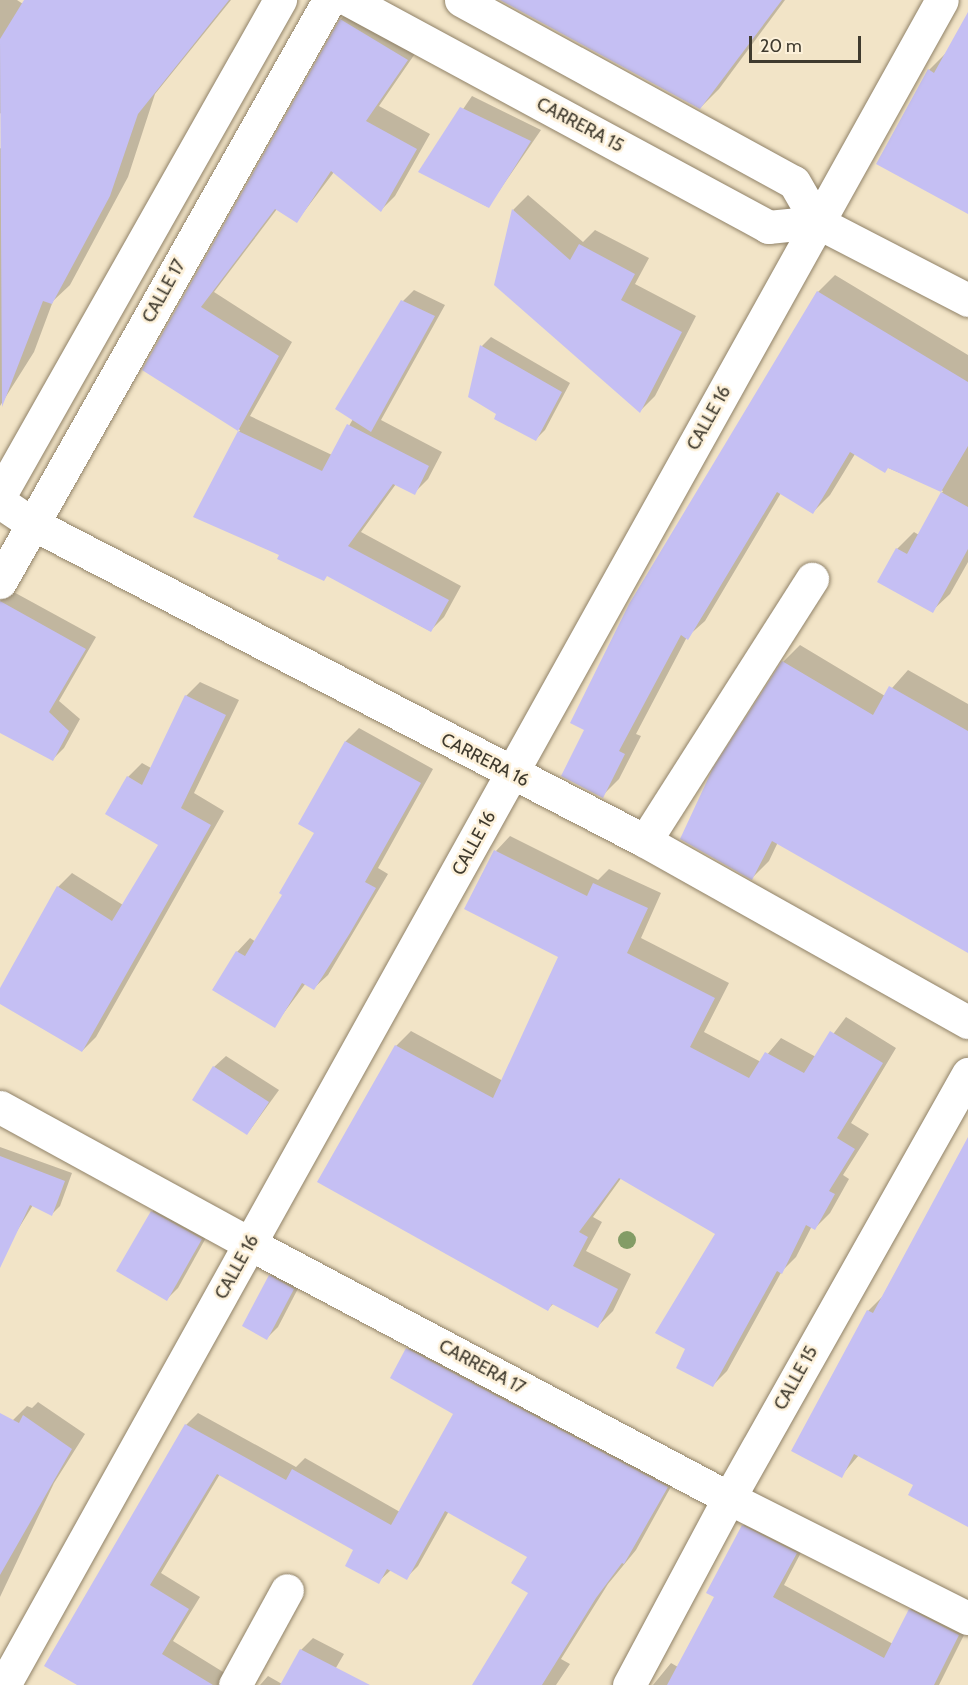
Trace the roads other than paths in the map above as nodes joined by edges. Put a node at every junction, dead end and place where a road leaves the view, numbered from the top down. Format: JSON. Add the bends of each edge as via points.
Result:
{"nodes":[{"id":1,"x":280,"y":0,"type":"edge"},
{"id":2,"x":328,"y":0,"type":"edge"},
{"id":3,"x":349,"y":0,"type":"edge"},
{"id":4,"x":460,"y":0,"type":"edge"},
{"id":5,"x":942,"y":0,"type":"edge"},
{"id":6,"x":817,"y":222,"type":"junction"},
{"id":7,"x":968,"y":300,"type":"edge"},
{"id":8,"x":0,"y":495,"type":"edge"},
{"id":9,"x":0,"y":502,"type":"edge"},
{"id":10,"x":33,"y":524,"type":"junction"},
{"id":11,"x":812,"y":579,"type":"dead end"},
{"id":12,"x":0,"y":582,"type":"edge"},
{"id":13,"x":513,"y":774,"type":"junction"},
{"id":14,"x":645,"y":842,"type":"junction"},
{"id":15,"x":968,"y":1022,"type":"edge"},
{"id":16,"x":968,"y":1074,"type":"edge"},
{"id":17,"x":0,"y":1107,"type":"edge"},
{"id":18,"x":250,"y":1244,"type":"junction"},
{"id":19,"x":729,"y":1498,"type":"junction"},
{"id":20,"x":287,"y":1590,"type":"dead end"},
{"id":21,"x":968,"y":1618,"type":"edge"},
{"id":22,"x":4,"y":1685,"type":"edge"},
{"id":23,"x":235,"y":1685,"type":"edge"},
{"id":24,"x":629,"y":1685,"type":"edge"}],
"edges":[{"from":1,"to":8,"type":"main road"},
{"from":2,"to":10,"type":"main road","name":"CALLE 17"},
{"from":3,"to":6,"type":"main road","name":"CARRERA 15","via":[[768,226]]},
{"from":4,"to":6,"type":"main road","via":[[794,182]]},
{"from":5,"to":6,"type":"main road","name":"CALLE 16"},
{"from":6,"to":7,"type":"main road"},
{"from":6,"to":13,"type":"main road","name":"CALLE 16"},
{"from":9,"to":10,"type":"main road","name":"CARRERA 16"},
{"from":10,"to":12,"type":"main road","name":"CALLE 17"},
{"from":10,"to":13,"type":"main road","name":"CARRERA 16"},
{"from":11,"to":14,"type":"main road"},
{"from":13,"to":14,"type":"main road","name":"CARRERA 16"},
{"from":13,"to":18,"type":"main road","name":"CALLE 16"},
{"from":14,"to":15,"type":"main road","name":"CARRERA 16"},
{"from":16,"to":19,"type":"main road","name":"CALLE 15"},
{"from":17,"to":18,"type":"main road","name":"CARRERA 17"},
{"from":18,"to":19,"type":"main road","name":"CARRERA 17"},
{"from":18,"to":22,"type":"main road","name":"CALLE 16"},
{"from":19,"to":21,"type":"main road","name":"CARRERA 17"},
{"from":19,"to":24,"type":"main road","name":"CALLE 15"},
{"from":20,"to":23,"type":"main road"}]}
